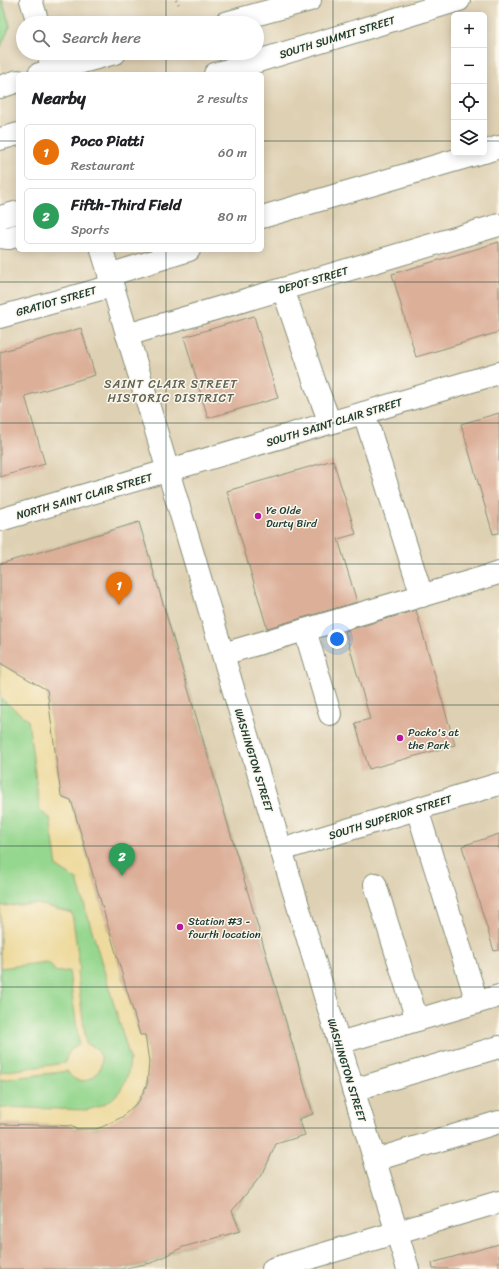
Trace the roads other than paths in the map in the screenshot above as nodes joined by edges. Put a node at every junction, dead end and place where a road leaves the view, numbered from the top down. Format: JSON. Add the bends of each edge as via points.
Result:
{"nodes":[{"id":1,"x":31,"y":0,"type":"edge"},
{"id":2,"x":310,"y":0,"type":"edge"},
{"id":3,"x":459,"y":0,"type":"edge"},
{"id":4,"x":36,"y":16,"type":"edge"},
{"id":5,"x":251,"y":16,"type":"edge"},
{"id":6,"x":264,"y":59,"type":"edge"},
{"id":7,"x":84,"y":60,"type":"edge"},
{"id":8,"x":261,"y":60,"type":"edge"},
{"id":9,"x":48,"y":68,"type":"edge"},
{"id":10,"x":222,"y":72,"type":"edge"},
{"id":11,"x":16,"y":82,"type":"edge"},
{"id":12,"x":0,"y":87,"type":"edge"},
{"id":13,"x":16,"y":135,"type":"edge"},
{"id":14,"x":0,"y":139,"type":"edge"},
{"id":15,"x":499,"y":147,"type":"edge"},
{"id":16,"x":487,"y":151,"type":"edge"},
{"id":17,"x":470,"y":156,"type":"edge"},
{"id":18,"x":16,"y":213,"type":"edge"},
{"id":19,"x":264,"y":216,"type":"edge"},
{"id":20,"x":0,"y":217,"type":"edge"},
{"id":21,"x":499,"y":225,"type":"edge"},
{"id":22,"x":16,"y":236,"type":"edge"},
{"id":23,"x":0,"y":237,"type":"edge"},
{"id":24,"x":104,"y":252,"type":"edge"},
{"id":25,"x":184,"y":252,"type":"edge"},
{"id":26,"x":110,"y":280,"type":"junction"},
{"id":27,"x":283,"y":289,"type":"junction"},
{"id":28,"x":0,"y":317,"type":"edge"},
{"id":29,"x":127,"y":335,"type":"junction"},
{"id":30,"x":499,"y":373,"type":"edge"},
{"id":31,"x":364,"y":413,"type":"junction"},
{"id":32,"x":330,"y":423,"type":"junction"},
{"id":33,"x":168,"y":471,"type":"junction"},
{"id":34,"x":0,"y":520,"type":"edge"},
{"id":35,"x":499,"y":573,"type":"edge"},
{"id":36,"x":422,"y":596,"type":"junction"},
{"id":37,"x":305,"y":630,"type":"junction"},
{"id":38,"x":222,"y":654,"type":"junction"},
{"id":39,"x":330,"y":714,"type":"dead end"},
{"id":40,"x":499,"y":784,"type":"edge"},
{"id":41,"x":416,"y":809,"type":"junction"},
{"id":42,"x":281,"y":850,"type":"junction"},
{"id":43,"x":376,"y":884,"type":"dead end"},
{"id":44,"x":499,"y":996,"type":"edge"},
{"id":45,"x":478,"y":1002,"type":"junction"},
{"id":46,"x":417,"y":1020,"type":"junction"},
{"id":47,"x":339,"y":1043,"type":"junction"},
{"id":48,"x":499,"y":1047,"type":"edge"},
{"id":49,"x":353,"y":1090,"type":"junction"},
{"id":50,"x":499,"y":1122,"type":"edge"},
{"id":51,"x":375,"y":1160,"type":"junction"},
{"id":52,"x":499,"y":1202,"type":"edge"},
{"id":53,"x":397,"y":1232,"type":"junction"},
{"id":54,"x":273,"y":1269,"type":"edge"},
{"id":55,"x":408,"y":1269,"type":"edge"}],
"edges":[{"from":1,"to":4,"type":"street"},
{"from":2,"to":5,"type":"street"},
{"from":3,"to":6,"type":"street","name":"SOUTH SUMMIT STREET"},
{"from":7,"to":9,"type":"street"},
{"from":8,"to":10,"type":"street","name":"SOUTH SUMMIT STREET"},
{"from":11,"to":12,"type":"street"},
{"from":13,"to":14,"type":"street"},
{"from":15,"to":16,"type":"street"},
{"from":17,"to":19,"type":"street"},
{"from":18,"to":20,"type":"street"},
{"from":21,"to":27,"type":"street","name":"DEPOT STREET"},
{"from":22,"to":23,"type":"street"},
{"from":24,"to":26,"type":"street","name":"WASHINGTON STREET"},
{"from":25,"to":26,"type":"street","name":"GRATIOT STREET"},
{"from":26,"to":28,"type":"street","name":"GRATIOT STREET"},
{"from":26,"to":29,"type":"street","name":"WASHINGTON STREET"},
{"from":27,"to":29,"type":"street","name":"DEPOT STREET"},
{"from":27,"to":32,"type":"street"},
{"from":29,"to":33,"type":"street","name":"WASHINGTON STREET"},
{"from":30,"to":31,"type":"street","name":"SOUTH SAINT CLAIR STREET"},
{"from":31,"to":32,"type":"street","name":"SOUTH SAINT CLAIR STREET"},
{"from":31,"to":36,"type":"street"},
{"from":32,"to":33,"type":"street","name":"SOUTH SAINT CLAIR STREET"},
{"from":33,"to":34,"type":"street","name":"NORTH SAINT CLAIR STREET"},
{"from":33,"to":38,"type":"street","name":"WASHINGTON STREET"},
{"from":35,"to":36,"type":"street"},
{"from":36,"to":37,"type":"street"},
{"from":37,"to":38,"type":"street"},
{"from":37,"to":39,"type":"street"},
{"from":38,"to":42,"type":"street","name":"WASHINGTON STREET"},
{"from":40,"to":41,"type":"street","name":"SOUTH SUPERIOR STREET"},
{"from":41,"to":42,"type":"street","name":"SOUTH SUPERIOR STREET"},
{"from":41,"to":45,"type":"street"},
{"from":42,"to":47,"type":"street","name":"WASHINGTON STREET"},
{"from":43,"to":46,"type":"street"},
{"from":44,"to":45,"type":"street"},
{"from":45,"to":46,"type":"street"},
{"from":46,"to":47,"type":"street"},
{"from":47,"to":49,"type":"street","name":"WASHINGTON STREET"},
{"from":48,"to":49,"type":"street"},
{"from":49,"to":51,"type":"street","name":"WASHINGTON STREET"},
{"from":50,"to":51,"type":"street"},
{"from":51,"to":53,"type":"street","name":"WASHINGTON STREET"},
{"from":52,"to":53,"type":"street"},
{"from":53,"to":54,"type":"street"},
{"from":53,"to":55,"type":"street","name":"WASHINGTON STREET"}]}
